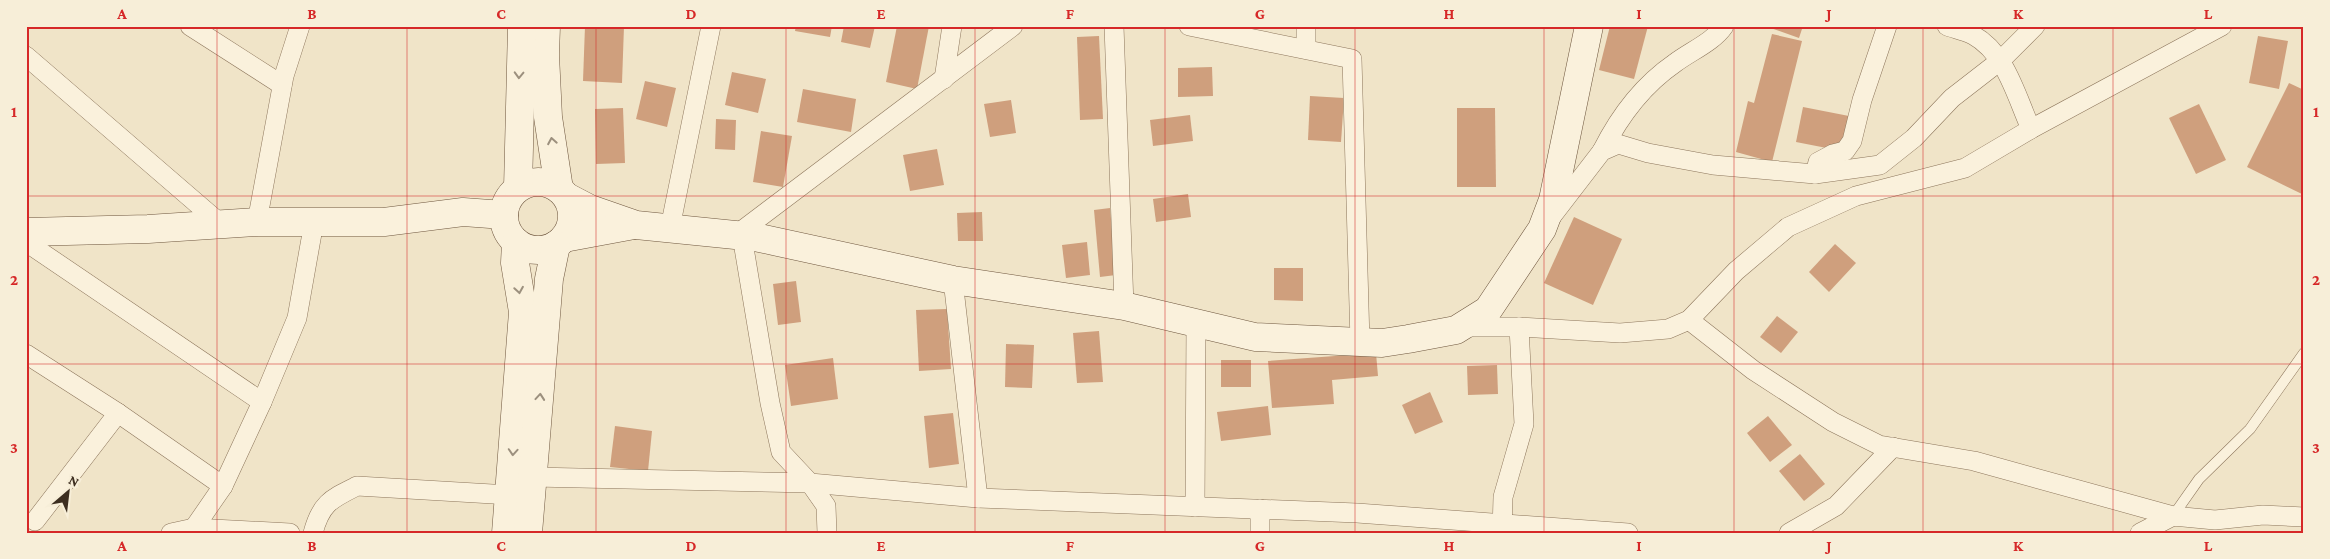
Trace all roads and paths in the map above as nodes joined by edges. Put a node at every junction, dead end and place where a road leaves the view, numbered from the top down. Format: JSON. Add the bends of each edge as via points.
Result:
{"nodes":[{"id":1,"x":190,"y":26,"type":"edge"},
{"id":2,"x":300,"y":26,"type":"edge"},
{"id":3,"x":522,"y":26,"type":"edge"},
{"id":4,"x":546,"y":26,"type":"edge"},
{"id":5,"x":711,"y":26,"type":"edge"},
{"id":6,"x":952,"y":26,"type":"edge"},
{"id":7,"x":1013,"y":26,"type":"edge"},
{"id":8,"x":1114,"y":26,"type":"edge"},
{"id":9,"x":1188,"y":26,"type":"edge"},
{"id":10,"x":1306,"y":26,"type":"edge"},
{"id":11,"x":1589,"y":26,"type":"edge"},
{"id":12,"x":1724,"y":26,"type":"edge"},
{"id":13,"x":1887,"y":26,"type":"edge"},
{"id":14,"x":1947,"y":26,"type":"edge"},
{"id":15,"x":2035,"y":26,"type":"edge"},
{"id":16,"x":2222,"y":26,"type":"edge"},
{"id":17,"x":1306,"y":49,"type":"junction"},
{"id":18,"x":26,"y":56,"type":"edge"},
{"id":19,"x":2001,"y":60,"type":"junction"},
{"id":20,"x":944,"y":79,"type":"junction"},
{"id":21,"x":282,"y":85,"type":"junction"},
{"id":22,"x":2031,"y":129,"type":"junction"},
{"id":23,"x":1602,"y":151,"type":"junction"},
{"id":24,"x":1815,"y":174,"type":"junction"},
{"id":25,"x":518,"y":188,"type":"junction"},
{"id":26,"x":563,"y":193,"type":"junction"},
{"id":27,"x":504,"y":215,"type":"junction"},
{"id":28,"x":257,"y":222,"type":"junction"},
{"id":29,"x":314,"y":222,"type":"junction"},
{"id":30,"x":636,"y":224,"type":"junction"},
{"id":31,"x":222,"y":225,"type":"junction"},
{"id":32,"x":670,"y":228,"type":"junction"},
{"id":33,"x":1542,"y":229,"type":"junction"},
{"id":34,"x":26,"y":232,"type":"edge"},
{"id":35,"x":739,"y":236,"type":"junction"},
{"id":36,"x":26,"y":242,"type":"edge"},
{"id":37,"x":516,"y":242,"type":"junction"},
{"id":38,"x":560,"y":242,"type":"junction"},
{"id":39,"x":953,"y":280,"type":"junction"},
{"id":40,"x":1124,"y":306,"type":"junction"},
{"id":41,"x":1689,"y":320,"type":"junction"},
{"id":42,"x":1196,"y":323,"type":"junction"},
{"id":43,"x":1461,"y":327,"type":"junction"},
{"id":44,"x":1519,"y":327,"type":"junction"},
{"id":45,"x":1360,"y":342,"type":"junction"},
{"id":46,"x":26,"y":354,"type":"edge"},
{"id":47,"x":2304,"y":354,"type":"edge"},
{"id":48,"x":262,"y":402,"type":"junction"},
{"id":49,"x":118,"y":413,"type":"junction"},
{"id":50,"x":1893,"y":447,"type":"junction"},
{"id":51,"x":533,"y":477,"type":"junction"},
{"id":52,"x":810,"y":484,"type":"junction"},
{"id":53,"x":222,"y":486,"type":"junction"},
{"id":54,"x":510,"y":495,"type":"junction"},
{"id":55,"x":978,"y":498,"type":"junction"},
{"id":56,"x":1195,"y":507,"type":"junction"},
{"id":57,"x":1260,"y":509,"type":"junction"},
{"id":58,"x":2173,"y":516,"type":"junction"},
{"id":59,"x":2304,"y":517,"type":"edge"},
{"id":60,"x":35,"y":523,"type":"edge"},
{"id":61,"x":2264,"y":524,"type":"edge"},
{"id":62,"x":194,"y":528,"type":"junction"},
{"id":63,"x":1502,"y":529,"type":"edge"},
{"id":64,"x":240,"y":531,"type":"edge"},
{"id":65,"x":171,"y":533,"type":"edge"},
{"id":66,"x":290,"y":533,"type":"edge"},
{"id":67,"x":313,"y":533,"type":"edge"},
{"id":68,"x":506,"y":533,"type":"edge"},
{"id":69,"x":528,"y":533,"type":"edge"},
{"id":70,"x":827,"y":533,"type":"edge"},
{"id":71,"x":1260,"y":533,"type":"edge"},
{"id":72,"x":1628,"y":533,"type":"edge"},
{"id":73,"x":1790,"y":533,"type":"edge"},
{"id":74,"x":2140,"y":533,"type":"edge"}],
"edges":[{"from":1,"to":21,"type":"street"},
{"from":2,"to":21,"type":"street"},
{"from":3,"to":25,"type":"street","one_way":true},
{"from":26,"to":4,"type":"street","one_way":true,"via":[[548,117]]},
{"from":5,"to":32,"type":"street"},
{"from":6,"to":20,"type":"street"},
{"from":7,"to":20,"type":"street"},
{"from":8,"to":40,"type":"street"},
{"from":9,"to":17,"type":"street"},
{"from":10,"to":17,"type":"street"},
{"from":11,"to":33,"type":"street","via":[[1553,200]]},
{"from":12,"to":23,"type":"street","via":[[1719,34],[1673,64],[1644,89],[1618,122]]},
{"from":13,"to":24,"type":"street","via":[[1852,141],[1845,151],[1818,162]]},
{"from":14,"to":19,"type":"street","via":[[1972,34],[1987,44]]},
{"from":15,"to":19,"type":"street"},
{"from":16,"to":22,"type":"street"},
{"from":17,"to":45,"type":"street","via":[[1352,59]]},
{"from":18,"to":31,"type":"street"},
{"from":19,"to":22,"type":"street"},
{"from":19,"to":24,"type":"street","via":[[1952,98],[1914,138],[1880,165]]},
{"from":20,"to":35,"type":"street"},
{"from":21,"to":28,"type":"street"},
{"from":22,"to":41,"type":"street","via":[[1965,168],[1856,196],[1788,227],[1736,271]]},
{"from":23,"to":24,"type":"street","via":[[1618,144],[1713,165]]},
{"from":23,"to":33,"type":"street"},
{"from":25,"to":26,"type":"street","via":[[539,182]]},
{"from":25,"to":27,"type":"street","via":[[511,196]]},
{"from":26,"to":30,"type":"street","via":[[590,209]]},
{"from":26,"to":38,"type":"street","via":[[571,207],[572,218],[570,229]]},
{"from":27,"to":29,"type":"street","via":[[463,212],[384,222]]},
{"from":27,"to":37,"type":"street"},
{"from":28,"to":29,"type":"street"},
{"from":28,"to":31,"type":"street"},
{"from":29,"to":48,"type":"street","via":[[297,318]]},
{"from":30,"to":32,"type":"street"},
{"from":30,"to":38,"type":"street"},
{"from":31,"to":34,"type":"street"},
{"from":32,"to":35,"type":"street"},
{"from":33,"to":43,"type":"street","via":[[1488,310]]},
{"from":35,"to":39,"type":"street"},
{"from":35,"to":52,"type":"street","via":[[781,452]]},
{"from":36,"to":48,"type":"street"},
{"from":37,"to":38,"type":"street","via":[[536,250]]},
{"from":37,"to":54,"type":"street","one_way":true,"via":[[515,263],[523,312]]},
{"from":51,"to":38,"type":"street","one_way":true,"via":[[549,279]]},
{"from":39,"to":40,"type":"street"},
{"from":39,"to":55,"type":"street"},
{"from":40,"to":42,"type":"street"},
{"from":41,"to":44,"type":"street","via":[[1668,329],[1620,332]]},
{"from":41,"to":50,"type":"street","via":[[1753,370],[1833,422],[1879,445]]},
{"from":42,"to":45,"type":"street","via":[[1255,337]]},
{"from":42,"to":56,"type":"street"},
{"from":43,"to":44,"type":"street"},
{"from":43,"to":45,"type":"street","via":[[1382,343]]},
{"from":44,"to":63,"type":"street","via":[[1524,424],[1503,497]]},
{"from":46,"to":49,"type":"street"},
{"from":47,"to":58,"type":"lane","via":[[2250,429],[2198,479]]},
{"from":48,"to":53,"type":"street"},
{"from":49,"to":53,"type":"street"},
{"from":49,"to":60,"type":"street"},
{"from":50,"to":58,"type":"street","via":[[1974,461]]},
{"from":50,"to":73,"type":"street","via":[[1836,506]]},
{"from":51,"to":52,"type":"street"},
{"from":51,"to":69,"type":"street"},
{"from":52,"to":55,"type":"street"},
{"from":52,"to":70,"type":"street","via":[[826,506]]},
{"from":53,"to":62,"type":"street"},
{"from":54,"to":67,"type":"street","via":[[358,486],[335,498],[318,514]]},
{"from":54,"to":68,"type":"street"},
{"from":55,"to":56,"type":"street"},
{"from":56,"to":57,"type":"street"},
{"from":57,"to":63,"type":"street","via":[[1357,513]]},
{"from":57,"to":71,"type":"street"},
{"from":58,"to":61,"type":"street"},
{"from":58,"to":74,"type":"street"},
{"from":59,"to":61,"type":"street"},
{"from":62,"to":64,"type":"street"},
{"from":62,"to":65,"type":"street"},
{"from":63,"to":72,"type":"street"},
{"from":64,"to":66,"type":"street"}]}
